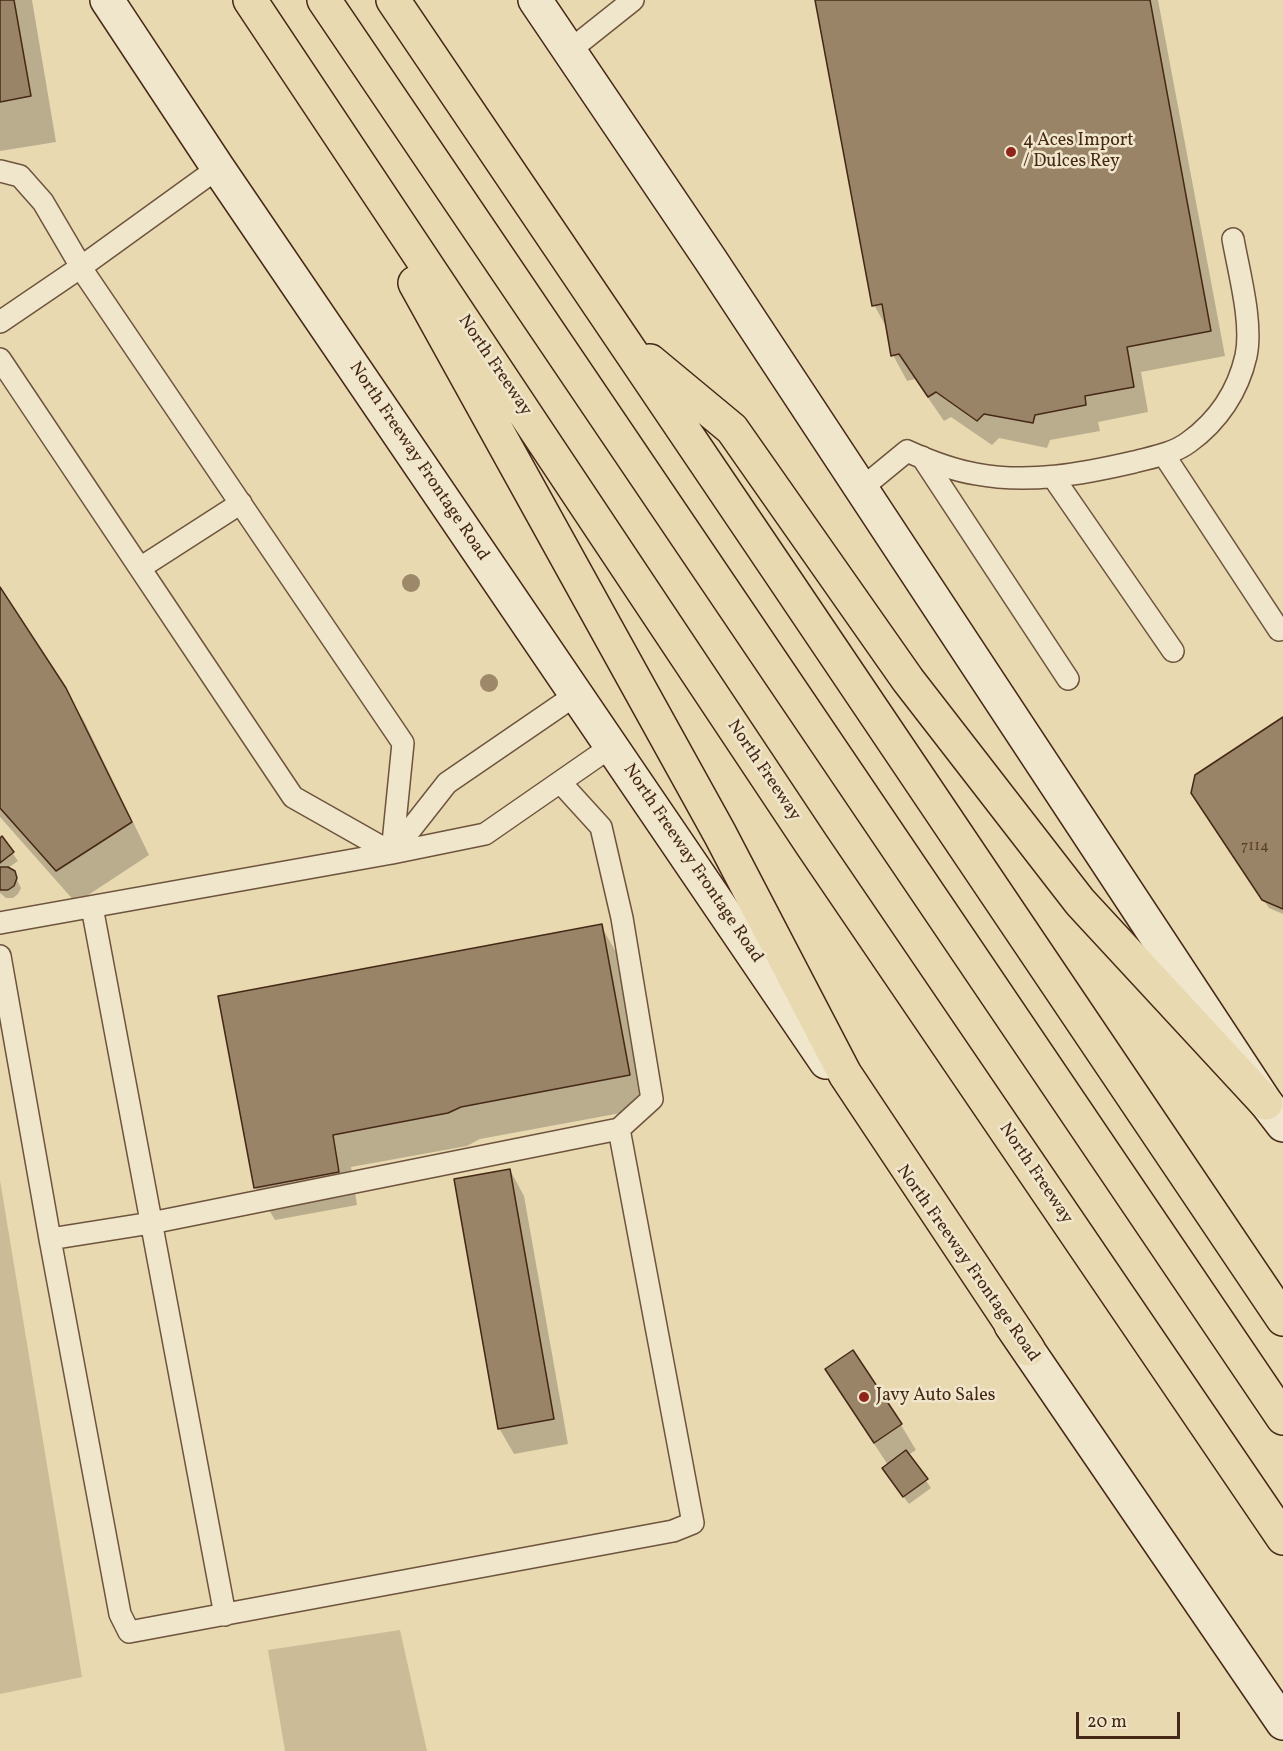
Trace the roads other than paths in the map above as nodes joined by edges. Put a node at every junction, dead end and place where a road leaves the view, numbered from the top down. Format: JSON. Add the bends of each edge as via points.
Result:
{"nodes":[{"id":1,"x":107,"y":0,"type":"edge"},
{"id":2,"x":250,"y":0,"type":"edge"},
{"id":3,"x":324,"y":0,"type":"edge"},
{"id":4,"x":393,"y":0,"type":"edge"},
{"id":5,"x":535,"y":0,"type":"edge"},
{"id":6,"x":633,"y":0,"type":"edge"},
{"id":7,"x":569,"y":51,"type":"junction"},
{"id":8,"x":300,"y":74,"type":"junction"},
{"id":9,"x":218,"y":168,"type":"junction"},
{"id":10,"x":0,"y":171,"type":"edge"},
{"id":11,"x":1233,"y":239,"type":"dead end"},
{"id":12,"x":81,"y":267,"type":"junction"},
{"id":13,"x":0,"y":322,"type":"edge"},
{"id":14,"x":623,"y":339,"type":"junction"},
{"id":15,"x":0,"y":359,"type":"edge"},
{"id":16,"x":1164,"y":455,"type":"junction"},
{"id":17,"x":922,"y":457,"type":"junction"},
{"id":18,"x":1053,"y":477,"type":"junction"},
{"id":19,"x":862,"y":488,"type":"junction"},
{"id":20,"x":241,"y":503,"type":"junction"},
{"id":21,"x":140,"y":568,"type":"junction"},
{"id":22,"x":1279,"y":630,"type":"dead end"},
{"id":23,"x":1173,"y":651,"type":"dead end"},
{"id":24,"x":1068,"y":679,"type":"dead end"},
{"id":25,"x":577,"y":694,"type":"junction"},
{"id":26,"x":612,"y":746,"type":"junction"},
{"id":27,"x":560,"y":782,"type":"junction"},
{"id":28,"x":392,"y":853,"type":"junction"},
{"id":29,"x":92,"y":907,"type":"junction"},
{"id":30,"x":0,"y":923,"type":"edge"},
{"id":31,"x":0,"y":956,"type":"edge"},
{"id":32,"x":1275,"y":1114,"type":"edge"},
{"id":33,"x":619,"y":1129,"type":"junction"},
{"id":34,"x":151,"y":1223,"type":"junction"},
{"id":35,"x":50,"y":1239,"type":"junction"},
{"id":36,"x":1283,"y":1318,"type":"edge"},
{"id":37,"x":1028,"y":1349,"type":"junction"},
{"id":38,"x":1283,"y":1419,"type":"edge"},
{"id":39,"x":1283,"y":1538,"type":"edge"},
{"id":40,"x":225,"y":1615,"type":"junction"},
{"id":41,"x":1283,"y":1723,"type":"edge"}],
"edges":[{"from":1,"to":9,"type":"main road","name":"North Freeway Frontage Road"},
{"from":2,"to":8,"type":"highway","name":"North Freeway"},
{"from":3,"to":38,"type":"highway"},
{"from":4,"to":14,"type":"highway"},
{"from":5,"to":7,"type":"main road"},
{"from":6,"to":7,"type":"lane"},
{"from":7,"to":19,"type":"main road"},
{"from":8,"to":37,"type":"highway","via":[[720,834],[845,1074]]},
{"from":8,"to":39,"type":"highway","name":"North Freeway","via":[[819,855]]},
{"from":9,"to":12,"type":"lane"},
{"from":9,"to":25,"type":"main road","name":"North Freeway Frontage Road"},
{"from":10,"to":12,"type":"lane","via":[[20,176],[43,202]]},
{"from":11,"to":16,"type":"lane","via":[[1247,334],[1246,356],[1238,382],[1226,406],[1208,426],[1188,443]]},
{"from":12,"to":13,"type":"lane"},
{"from":12,"to":20,"type":"lane"},
{"from":14,"to":32,"type":"highway","via":[[732,429],[908,680],[1080,902]]},
{"from":14,"to":36,"type":"highway"},
{"from":15,"to":21,"type":"lane"},
{"from":16,"to":18,"type":"lane"},
{"from":16,"to":22,"type":"lane"},
{"from":17,"to":18,"type":"lane","via":[[975,474]]},
{"from":17,"to":19,"type":"lane","via":[[907,451]]},
{"from":17,"to":24,"type":"lane"},
{"from":18,"to":23,"type":"lane"},
{"from":19,"to":32,"type":"main road"},
{"from":20,"to":21,"type":"lane"},
{"from":20,"to":28,"type":"lane","via":[[403,743]]},
{"from":21,"to":28,"type":"lane","via":[[293,797]]},
{"from":25,"to":26,"type":"main road","name":"North Freeway Frontage Road"},
{"from":25,"to":28,"type":"lane","via":[[447,783]]},
{"from":26,"to":27,"type":"lane"},
{"from":26,"to":37,"type":"main road","name":"North Freeway Frontage Road","via":[[848,1095]]},
{"from":27,"to":28,"type":"lane","via":[[485,834]]},
{"from":27,"to":33,"type":"lane","via":[[601,827],[622,918],[652,1099]]},
{"from":28,"to":29,"type":"lane"},
{"from":29,"to":30,"type":"lane"},
{"from":29,"to":34,"type":"lane"},
{"from":31,"to":35,"type":"lane"},
{"from":33,"to":34,"type":"lane"},
{"from":33,"to":40,"type":"lane","via":[[693,1523],[673,1531]]},
{"from":34,"to":35,"type":"lane"},
{"from":34,"to":40,"type":"lane"},
{"from":35,"to":40,"type":"lane","via":[[120,1614],[129,1632]]},
{"from":37,"to":41,"type":"main road","name":"North Freeway Frontage Road"}]}
